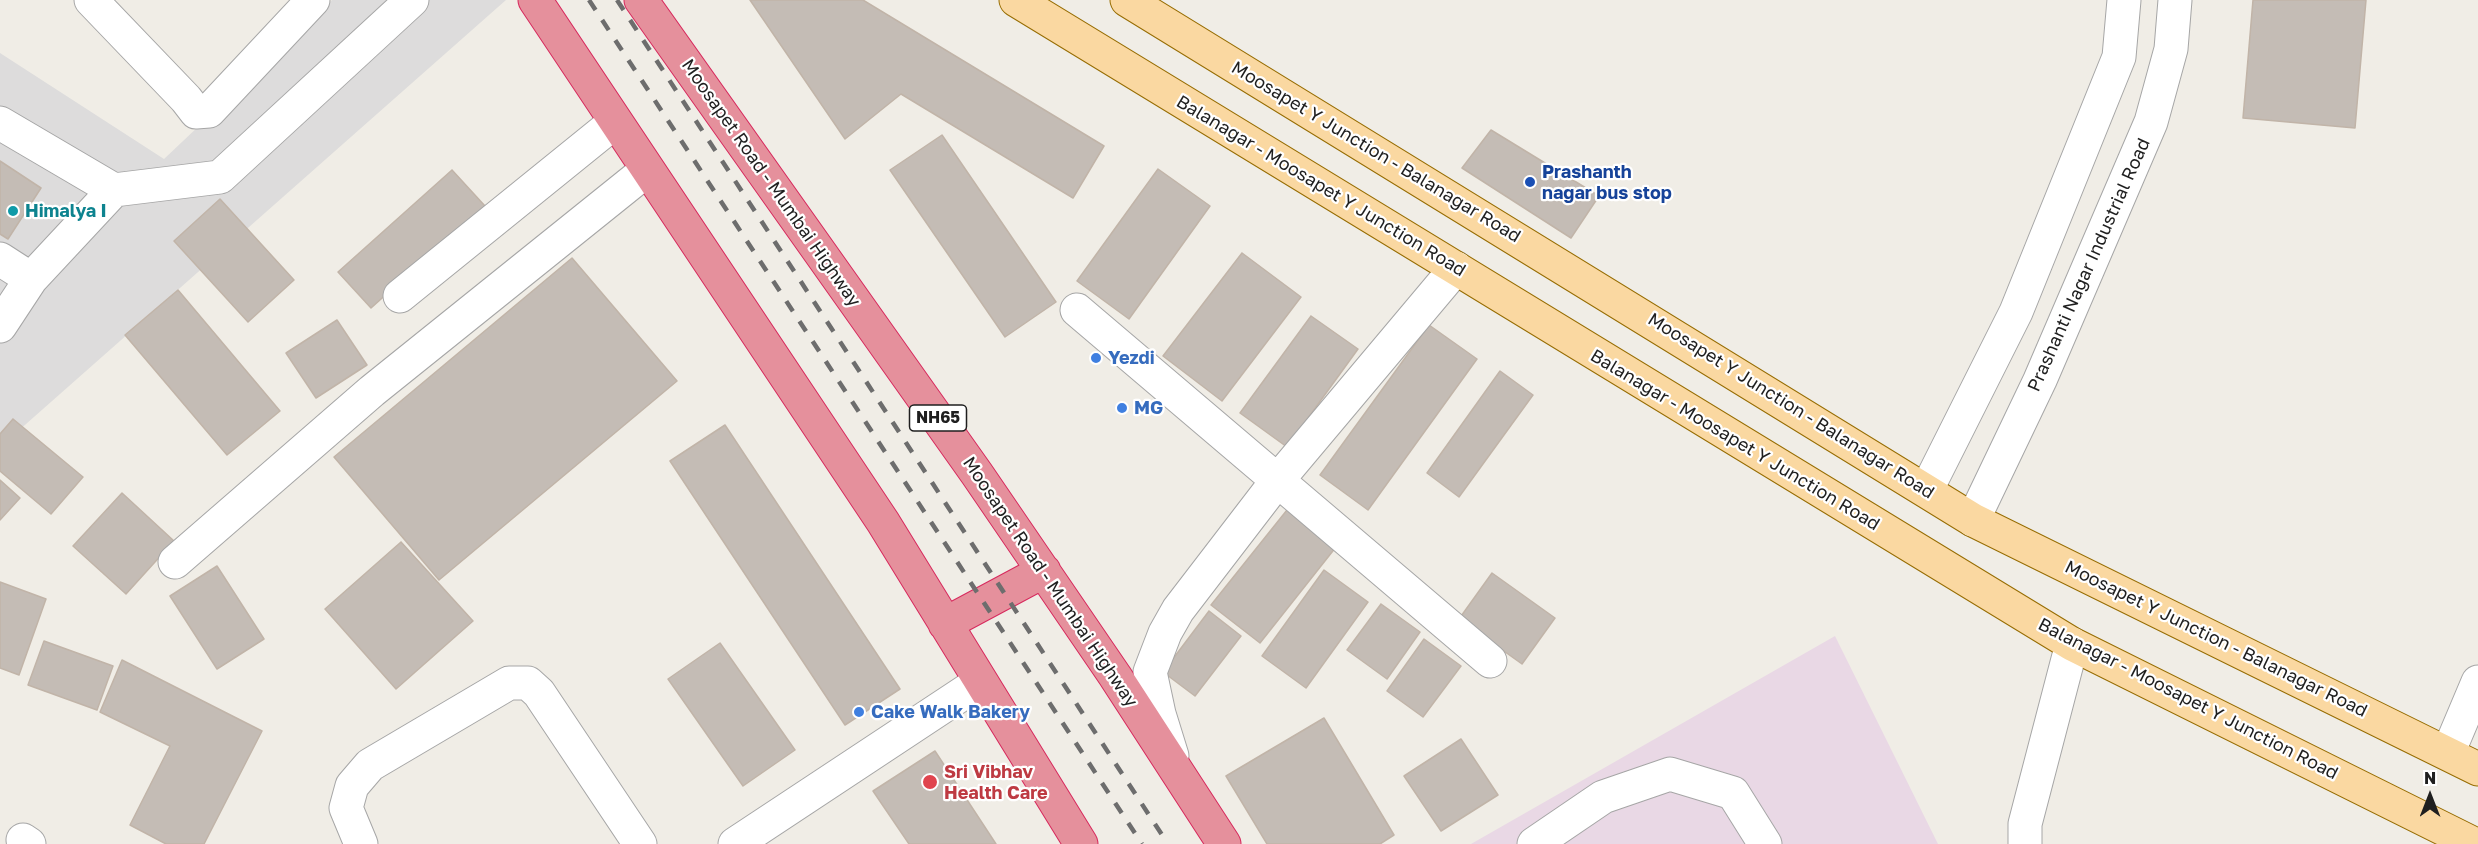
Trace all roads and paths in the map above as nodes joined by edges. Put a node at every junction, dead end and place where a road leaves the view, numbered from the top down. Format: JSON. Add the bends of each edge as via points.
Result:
{"nodes":[{"id":1,"x":91,"y":0,"type":"edge"},
{"id":2,"x":313,"y":0,"type":"edge"},
{"id":3,"x":412,"y":0,"type":"edge"},
{"id":4,"x":535,"y":0,"type":"edge"},
{"id":5,"x":641,"y":0,"type":"edge"},
{"id":6,"x":1016,"y":0,"type":"edge"},
{"id":7,"x":1127,"y":0,"type":"edge"},
{"id":8,"x":2124,"y":0,"type":"edge"},
{"id":9,"x":2175,"y":0,"type":"edge"},
{"id":10,"x":615,"y":122,"type":"junction"},
{"id":11,"x":0,"y":123,"type":"edge"},
{"id":12,"x":647,"y":170,"type":"junction"},
{"id":13,"x":114,"y":190,"type":"junction"},
{"id":14,"x":0,"y":259,"type":"edge"},
{"id":15,"x":1456,"y":268,"type":"junction"},
{"id":16,"x":31,"y":279,"type":"junction"},
{"id":17,"x":400,"y":296,"type":"dead end"},
{"id":18,"x":1077,"y":310,"type":"dead end"},
{"id":19,"x":0,"y":326,"type":"edge"},
{"id":20,"x":1277,"y":481,"type":"junction"},
{"id":21,"x":1927,"y":489,"type":"junction"},
{"id":22,"x":1973,"y":520,"type":"junction"},
{"id":23,"x":175,"y":562,"type":"dead end"},
{"id":24,"x":1044,"y":571,"type":"junction"},
{"id":25,"x":945,"y":624,"type":"junction"},
{"id":26,"x":2072,"y":644,"type":"junction"},
{"id":27,"x":1490,"y":661,"type":"dead end"},
{"id":28,"x":980,"y":682,"type":"junction"},
{"id":29,"x":2478,"y":682,"type":"edge"},
{"id":30,"x":2448,"y":753,"type":"junction"},
{"id":31,"x":2478,"y":769,"type":"edge"},
{"id":32,"x":1177,"y":772,"type":"junction"},
{"id":33,"x":362,"y":844,"type":"edge"},
{"id":34,"x":640,"y":844,"type":"edge"},
{"id":35,"x":735,"y":844,"type":"edge"},
{"id":36,"x":1081,"y":844,"type":"edge"},
{"id":37,"x":1224,"y":844,"type":"edge"},
{"id":38,"x":1534,"y":844,"type":"edge"},
{"id":39,"x":1765,"y":844,"type":"edge"},
{"id":40,"x":2025,"y":844,"type":"edge"},
{"id":41,"x":2474,"y":844,"type":"edge"}],
"edges":[{"from":1,"to":2,"type":"street","via":[[196,112],[209,111]]},
{"from":3,"to":13,"type":"street","via":[[220,177]]},
{"from":4,"to":10,"type":"highway"},
{"from":5,"to":24,"type":"highway","name":"Moosapet Road - Mumbai Highway","number":"NH65"},
{"from":6,"to":15,"type":"main road","name":"Balanagar - Moosapet Y Junction Road"},
{"from":7,"to":21,"type":"main road","name":"Moosapet Y Junction - Balanagar Road"},
{"from":8,"to":21,"type":"street","via":[[2119,57],[2016,312]]},
{"from":9,"to":22,"type":"street","name":"Prashanti Nagar Industrial Road","via":[[2171,49],[2151,122],[2040,380]]},
{"from":10,"to":12,"type":"highway"},
{"from":10,"to":17,"type":"street"},
{"from":11,"to":13,"type":"street"},
{"from":12,"to":23,"type":"street","via":[[372,391]]},
{"from":12,"to":25,"type":"highway","via":[[882,522]]},
{"from":13,"to":16,"type":"street"},
{"from":14,"to":16,"type":"street"},
{"from":15,"to":20,"type":"street"},
{"from":15,"to":26,"type":"main road","name":"Balanagar - Moosapet Y Junction Road"},
{"from":16,"to":19,"type":"street"},
{"from":18,"to":20,"type":"street"},
{"from":20,"to":27,"type":"street"},
{"from":20,"to":32,"type":"street","via":[[1178,610],[1150,672]]},
{"from":21,"to":22,"type":"main road","name":"Moosapet Y Junction - Balanagar Road"},
{"from":22,"to":30,"type":"main road","name":"Moosapet Y Junction - Balanagar Road"},
{"from":24,"to":25,"type":"highway"},
{"from":24,"to":32,"type":"highway","name":"Moosapet Road - Mumbai Highway","number":"NH65"},
{"from":25,"to":28,"type":"highway"},
{"from":26,"to":40,"type":"street","via":[[2025,824]]},
{"from":26,"to":41,"type":"main road","name":"Balanagar - Moosapet Y Junction Road"},
{"from":28,"to":35,"type":"street"},
{"from":28,"to":36,"type":"highway"},
{"from":29,"to":30,"type":"street"},
{"from":30,"to":31,"type":"main road","name":"Moosapet Y Junction - Balanagar Road"},
{"from":32,"to":37,"type":"highway","name":"Moosapet Road - Mumbai Highway","number":"NH65"},
{"from":33,"to":34,"type":"street","via":[[346,808],[352,786],[370,765],[509,683],[528,683],[539,693]]},
{"from":38,"to":39,"type":"street","via":[[1603,797],[1670,774],[1732,793]]}]}
